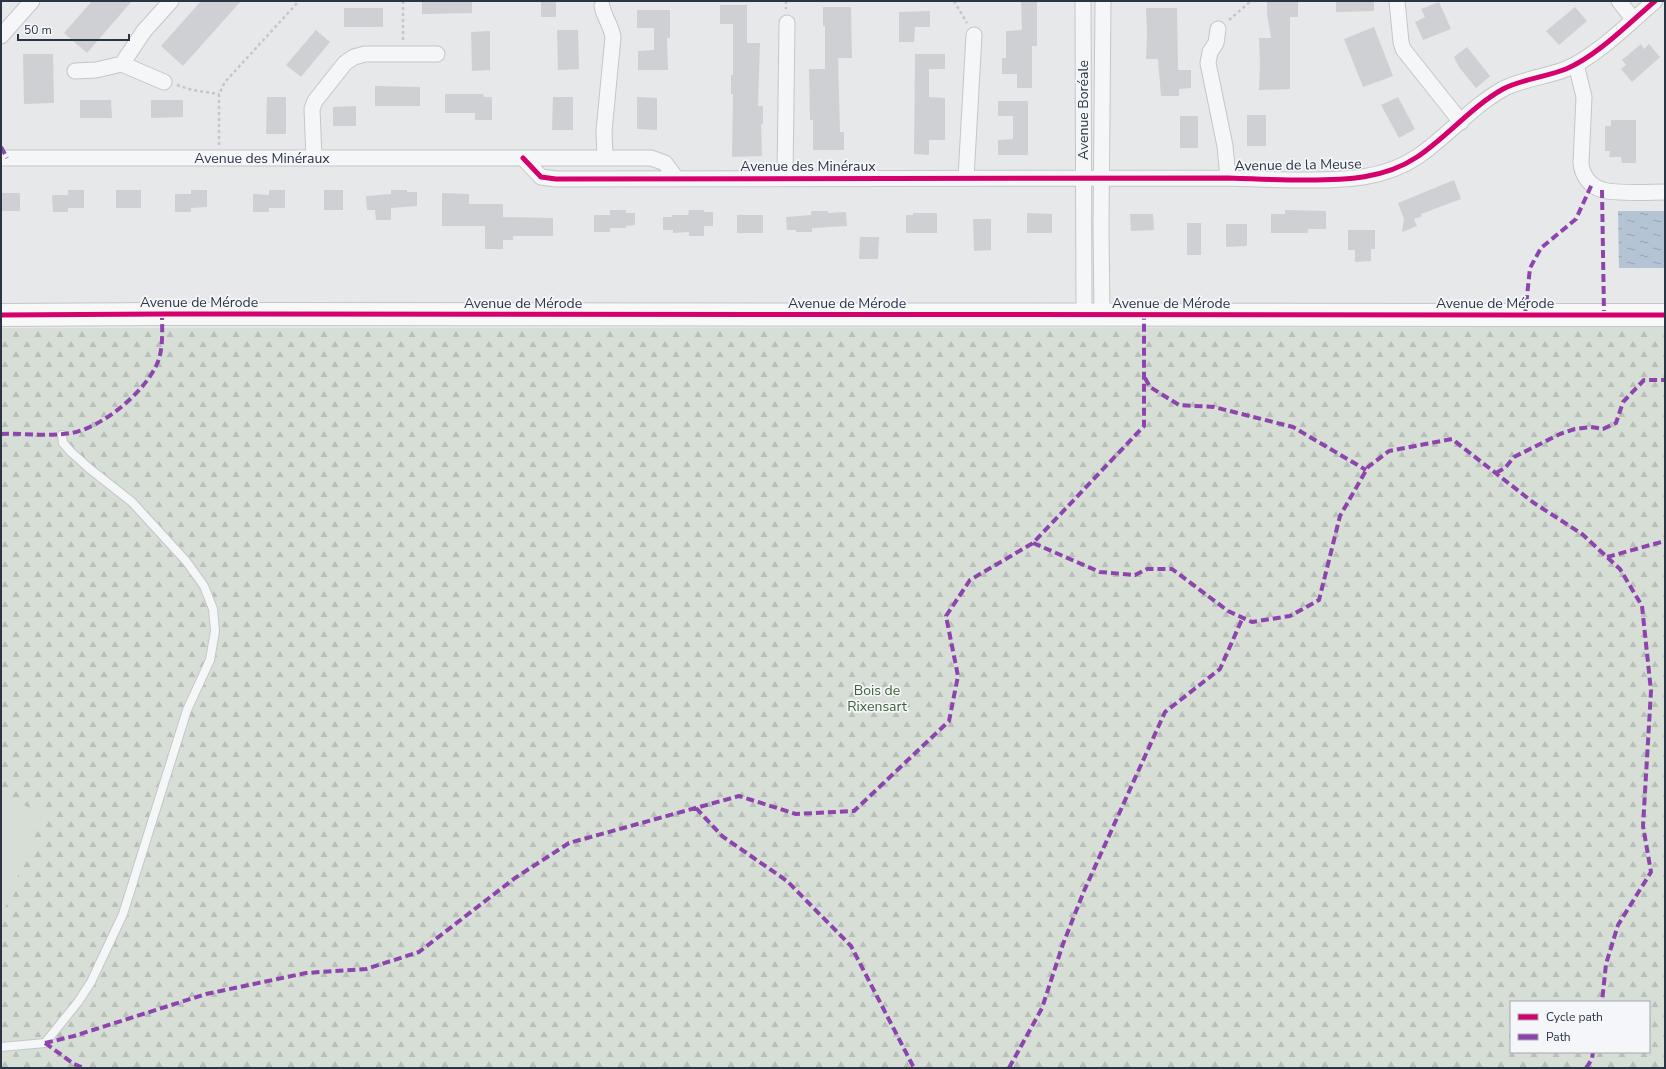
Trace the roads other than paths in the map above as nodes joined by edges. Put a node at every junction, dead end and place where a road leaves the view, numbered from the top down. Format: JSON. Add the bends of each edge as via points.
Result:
{"nodes":[{"id":1,"x":32,"y":1,"type":"edge"},
{"id":2,"x":171,"y":1,"type":"edge"},
{"id":3,"x":1084,"y":1,"type":"edge"},
{"id":4,"x":1103,"y":1,"type":"edge"},
{"id":5,"x":1397,"y":1,"type":"edge"},
{"id":6,"x":1619,"y":1,"type":"edge"},
{"id":7,"x":1655,"y":1,"type":"edge"},
{"id":8,"x":602,"y":6,"type":"dead end"},
{"id":9,"x":1633,"y":19,"type":"junction"},
{"id":10,"x":787,"y":23,"type":"dead end"},
{"id":11,"x":1218,"y":29,"type":"road end"},
{"id":12,"x":974,"y":35,"type":"road end"},
{"id":13,"x":1,"y":36,"type":"edge"},
{"id":14,"x":437,"y":54,"type":"dead end"},
{"id":15,"x":122,"y":64,"type":"junction"},
{"id":16,"x":1576,"y":64,"type":"junction"},
{"id":17,"x":75,"y":71,"type":"dead end"},
{"id":18,"x":164,"y":82,"type":"road end"},
{"id":19,"x":1461,"y":122,"type":"junction"},
{"id":20,"x":1,"y":158,"type":"edge"},
{"id":21,"x":314,"y":158,"type":"junction"},
{"id":22,"x":523,"y":158,"type":"junction"},
{"id":23,"x":605,"y":158,"type":"junction"},
{"id":24,"x":676,"y":178,"type":"junction"},
{"id":25,"x":785,"y":178,"type":"junction"},
{"id":26,"x":966,"y":178,"type":"junction"},
{"id":27,"x":1228,"y":178,"type":"junction"},
{"id":28,"x":1084,"y":179,"type":"junction"},
{"id":29,"x":1102,"y":179,"type":"junction"},
{"id":30,"x":1665,"y":192,"type":"edge"},
{"id":31,"x":1,"y":311,"type":"edge"},
{"id":32,"x":29,"y":314,"type":"junction"},
{"id":33,"x":1,"y":315,"type":"edge"},
{"id":34,"x":1093,"y":315,"type":"junction"},
{"id":35,"x":1665,"y":315,"type":"edge"},
{"id":36,"x":62,"y":435,"type":"dead end"},
{"id":37,"x":1,"y":1047,"type":"edge"}],
"edges":[{"from":1,"to":13,"type":"street"},
{"from":2,"to":15,"type":"street","via":[[144,31]]},
{"from":3,"to":28,"type":"street","name":"Avenue Boréale"},
{"from":4,"to":29,"type":"street","name":"Avenue Boréale"},
{"from":5,"to":19,"type":"street","via":[[1403,49]]},
{"from":6,"to":9,"type":"street"},
{"from":7,"to":9,"type":"street","name":"Avenue de la Meuse"},
{"from":8,"to":23,"type":"street","via":[[613,37],[604,131]]},
{"from":9,"to":16,"type":"street","name":"Avenue de la Meuse","via":[[1606,43]]},
{"from":10,"to":25,"type":"street"},
{"from":11,"to":27,"type":"street","via":[[1216,43],[1210,52],[1208,63],[1225,146]]},
{"from":12,"to":26,"type":"street"},
{"from":14,"to":21,"type":"street","via":[[365,54],[345,63],[315,101],[312,109]]},
{"from":15,"to":17,"type":"street","via":[[96,70]]},
{"from":15,"to":18,"type":"street"},
{"from":16,"to":19,"type":"street","name":"Avenue de la Meuse","via":[[1504,89]]},
{"from":16,"to":30,"type":"street","via":[[1584,97],[1581,163],[1585,177],[1602,190]]},
{"from":19,"to":27,"type":"street","name":"Avenue de la Meuse","via":[[1434,146],[1410,162],[1375,175],[1336,180]]},
{"from":20,"to":21,"type":"street","name":"Avenue des Minéraux"},
{"from":21,"to":22,"type":"street","name":"Avenue des Minéraux"},
{"from":22,"to":23,"type":"street","name":"Avenue des Minéraux"},
{"from":22,"to":24,"type":"street","name":"Avenue des Minéraux","via":[[541,177],[547,179]]},
{"from":23,"to":24,"type":"street","name":"Avenue des Minéraux","via":[[659,160],[665,163]]},
{"from":24,"to":25,"type":"street","name":"Avenue des Minéraux"},
{"from":25,"to":26,"type":"street","name":"Avenue des Minéraux"},
{"from":26,"to":28,"type":"street","name":"Avenue des Minéraux"},
{"from":27,"to":29,"type":"street","name":"Avenue de la Meuse"},
{"from":28,"to":29,"type":"street","name":"Avenue des Minéraux"},
{"from":28,"to":34,"type":"street","name":"Avenue Boréale"},
{"from":29,"to":34,"type":"street","name":"Avenue Boréale","via":[[1101,227]]},
{"from":31,"to":32,"type":"street","name":"Avenue de Mérode"},
{"from":32,"to":33,"type":"street","name":"Avenue de Mérode"},
{"from":32,"to":34,"type":"street","name":"Avenue de Mérode"},
{"from":34,"to":35,"type":"street","name":"Avenue de Mérode"},
{"from":36,"to":37,"type":"lane","via":[[63,442],[71,452],[132,502],[186,561],[204,586],[213,609],[215,631],[210,660],[187,710],[122,914],[90,982],[78,1002],[45,1043]]}]}
